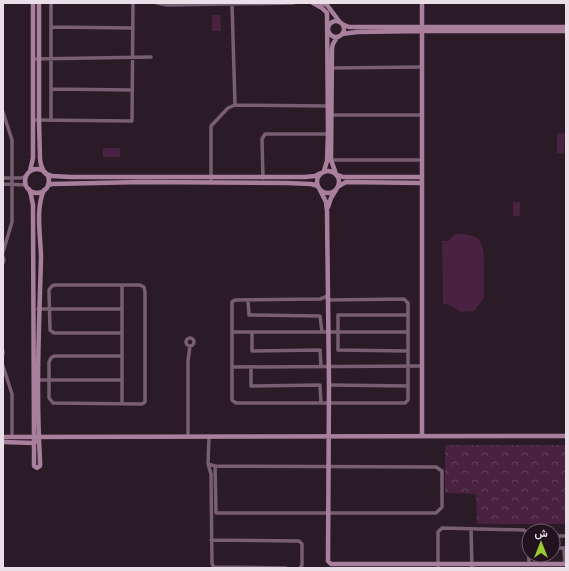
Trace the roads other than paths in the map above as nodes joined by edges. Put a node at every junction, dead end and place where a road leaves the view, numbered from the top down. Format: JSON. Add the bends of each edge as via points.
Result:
{"nodes":[{"id":1,"x":34,"y":3,"type":"edge"},
{"id":2,"x":39,"y":3,"type":"edge"},
{"id":3,"x":51,"y":3,"type":"edge"},
{"id":4,"x":133,"y":3,"type":"edge"},
{"id":5,"x":157,"y":3,"type":"edge"},
{"id":6,"x":294,"y":3,"type":"edge"},
{"id":7,"x":312,"y":3,"type":"edge"},
{"id":8,"x":322,"y":3,"type":"edge"},
{"id":9,"x":422,"y":3,"type":"edge"},
{"id":10,"x":232,"y":4,"type":"edge"},
{"id":11,"x":341,"y":24,"type":"junction"},
{"id":12,"x":51,"y":27,"type":"junction"},
{"id":13,"x":566,"y":27,"type":"edge"},
{"id":14,"x":133,"y":28,"type":"junction"},
{"id":15,"x":328,"y":29,"type":"junction"},
{"id":16,"x":422,"y":29,"type":"junction"},
{"id":17,"x":523,"y":29,"type":"junction"},
{"id":18,"x":566,"y":31,"type":"edge"},
{"id":19,"x":339,"y":36,"type":"junction"},
{"id":20,"x":151,"y":57,"type":"dead end"},
{"id":21,"x":51,"y":58,"type":"junction"},
{"id":22,"x":133,"y":58,"type":"junction"},
{"id":23,"x":33,"y":59,"type":"junction"},
{"id":24,"x":39,"y":59,"type":"junction"},
{"id":25,"x":421,"y":67,"type":"junction"},
{"id":26,"x":332,"y":68,"type":"junction"},
{"id":27,"x":51,"y":89,"type":"junction"},
{"id":28,"x":132,"y":90,"type":"junction"},
{"id":29,"x":235,"y":105,"type":"junction"},
{"id":30,"x":327,"y":106,"type":"junction"},
{"id":31,"x":3,"y":112,"type":"edge"},
{"id":32,"x":331,"y":115,"type":"junction"},
{"id":33,"x":422,"y":115,"type":"junction"},
{"id":34,"x":36,"y":120,"type":"junction"},
{"id":35,"x":51,"y":120,"type":"junction"},
{"id":36,"x":328,"y":134,"type":"junction"},
{"id":37,"x":331,"y":160,"type":"junction"},
{"id":38,"x":422,"y":160,"type":"junction"},
{"id":39,"x":30,"y":171,"type":"junction"},
{"id":40,"x":322,"y":172,"type":"junction"},
{"id":41,"x":45,"y":173,"type":"junction"},
{"id":42,"x":337,"y":175,"type":"junction"},
{"id":43,"x":26,"y":176,"type":"junction"},
{"id":44,"x":211,"y":177,"type":"junction"},
{"id":45,"x":263,"y":177,"type":"junction"},
{"id":46,"x":422,"y":177,"type":"junction"},
{"id":47,"x":3,"y":178,"type":"edge"},
{"id":48,"x":12,"y":178,"type":"junction"},
{"id":49,"x":211,"y":183,"type":"junction"},
{"id":50,"x":263,"y":183,"type":"junction"},
{"id":51,"x":422,"y":183,"type":"junction"},
{"id":52,"x":3,"y":184,"type":"edge"},
{"id":53,"x":12,"y":184,"type":"junction"},
{"id":54,"x":48,"y":185,"type":"junction"},
{"id":55,"x":27,"y":187,"type":"junction"},
{"id":56,"x":319,"y":188,"type":"junction"},
{"id":57,"x":337,"y":188,"type":"junction"},
{"id":58,"x":44,"y":190,"type":"junction"},
{"id":59,"x":328,"y":211,"type":"junction"},
{"id":60,"x":3,"y":252,"type":"edge"},
{"id":61,"x":3,"y":257,"type":"edge"},
{"id":62,"x":3,"y":263,"type":"edge"},
{"id":63,"x":122,"y":285,"type":"junction"},
{"id":64,"x":248,"y":300,"type":"junction"},
{"id":65,"x":328,"y":300,"type":"junction"},
{"id":66,"x":36,"y":309,"type":"junction"},
{"id":67,"x":49,"y":309,"type":"junction"},
{"id":68,"x":122,"y":309,"type":"junction"},
{"id":69,"x":408,"y":315,"type":"junction"},
{"id":70,"x":232,"y":332,"type":"junction"},
{"id":71,"x":252,"y":332,"type":"junction"},
{"id":72,"x":322,"y":332,"type":"junction"},
{"id":73,"x":328,"y":332,"type":"junction"},
{"id":74,"x":338,"y":332,"type":"junction"},
{"id":75,"x":408,"y":332,"type":"junction"},
{"id":76,"x":122,"y":333,"type":"junction"},
{"id":77,"x":190,"y":346,"type":"dead end"},
{"id":78,"x":408,"y":351,"type":"junction"},
{"id":79,"x":122,"y":356,"type":"junction"},
{"id":80,"x":3,"y":366,"type":"edge"},
{"id":81,"x":321,"y":366,"type":"junction"},
{"id":82,"x":328,"y":366,"type":"junction"},
{"id":83,"x":408,"y":366,"type":"junction"},
{"id":84,"x":422,"y":366,"type":"junction"},
{"id":85,"x":232,"y":367,"type":"junction"},
{"id":86,"x":251,"y":367,"type":"junction"},
{"id":87,"x":36,"y":380,"type":"junction"},
{"id":88,"x":49,"y":380,"type":"junction"},
{"id":89,"x":122,"y":380,"type":"junction"},
{"id":90,"x":329,"y":385,"type":"junction"},
{"id":91,"x":408,"y":386,"type":"junction"},
{"id":92,"x":321,"y":403,"type":"junction"},
{"id":93,"x":329,"y":403,"type":"junction"},
{"id":94,"x":122,"y":404,"type":"junction"},
{"id":95,"x":34,"y":436,"type":"junction"},
{"id":96,"x":40,"y":436,"type":"junction"},
{"id":97,"x":422,"y":436,"type":"junction"},
{"id":98,"x":566,"y":436,"type":"edge"},
{"id":99,"x":3,"y":437,"type":"edge"},
{"id":100,"x":12,"y":437,"type":"junction"},
{"id":101,"x":188,"y":437,"type":"junction"},
{"id":102,"x":209,"y":437,"type":"junction"},
{"id":103,"x":328,"y":437,"type":"junction"},
{"id":104,"x":3,"y":442,"type":"edge"},
{"id":105,"x":34,"y":442,"type":"junction"},
{"id":106,"x":208,"y":464,"type":"junction"},
{"id":107,"x":215,"y":466,"type":"junction"},
{"id":108,"x":328,"y":466,"type":"junction"},
{"id":109,"x":216,"y":513,"type":"junction"},
{"id":110,"x":328,"y":513,"type":"junction"},
{"id":111,"x":211,"y":517,"type":"junction"},
{"id":112,"x":471,"y":529,"type":"junction"},
{"id":113,"x":521,"y":530,"type":"edge"},
{"id":114,"x":211,"y":540,"type":"junction"},
{"id":115,"x":565,"y":548,"type":"edge"},
{"id":116,"x":328,"y":561,"type":"junction"},
{"id":117,"x":529,"y":564,"type":"joint"},
{"id":118,"x":565,"y":564,"type":"edge"},
{"id":119,"x":404,"y":566,"type":"edge"},
{"id":120,"x":438,"y":566,"type":"edge"},
{"id":121,"x":455,"y":566,"type":"edge"},
{"id":122,"x":472,"y":566,"type":"edge"},
{"id":123,"x":523,"y":566,"type":"edge"},
{"id":124,"x":541,"y":566,"type":"edge"},
{"id":125,"x":286,"y":568,"type":"edge"},
{"id":126,"x":300,"y":568,"type":"edge"},
{"id":127,"x":328,"y":568,"type":"edge"}],
"edges":[{"from":1,"to":23,"type":"street"},
{"from":2,"to":24,"type":"street"},
{"from":3,"to":12,"type":"street"},
{"from":4,"to":14,"type":"street"},
{"from":5,"to":10,"type":"street"},
{"from":6,"to":10,"type":"street"},
{"from":7,"to":15,"type":"street","via":[[327,13]]},
{"from":8,"to":11,"type":"street"},
{"from":9,"to":16,"type":"street"},
{"from":10,"to":29,"type":"street"},
{"from":11,"to":15,"type":"street","via":[[336,21],[331,23]]},
{"from":11,"to":16,"type":"street","via":[[349,27]]},
{"from":11,"to":19,"type":"street","via":[[344,29]]},
{"from":12,"to":14,"type":"street"},
{"from":12,"to":21,"type":"street"},
{"from":13,"to":17,"type":"street"},
{"from":14,"to":22,"type":"street"},
{"from":15,"to":19,"type":"street","via":[[331,35]]},
{"from":15,"to":30,"type":"street"},
{"from":16,"to":17,"type":"street"},
{"from":16,"to":19,"type":"street","via":[[357,32]]},
{"from":16,"to":25,"type":"street"},
{"from":17,"to":18,"type":"street"},
{"from":19,"to":26,"type":"street","via":[[333,44]]},
{"from":20,"to":22,"type":"street"},
{"from":21,"to":22,"type":"street"},
{"from":21,"to":24,"type":"street"},
{"from":21,"to":27,"type":"street"},
{"from":22,"to":28,"type":"street"},
{"from":23,"to":24,"type":"street"},
{"from":23,"to":34,"type":"street"},
{"from":24,"to":34,"type":"street"},
{"from":25,"to":26,"type":"street"},
{"from":25,"to":33,"type":"street"},
{"from":26,"to":32,"type":"street"},
{"from":27,"to":28,"type":"street"},
{"from":27,"to":35,"type":"street"},
{"from":28,"to":35,"type":"street","via":[[132,121]]},
{"from":29,"to":30,"type":"street"},
{"from":29,"to":44,"type":"street","via":[[228,108],[211,126]]},
{"from":30,"to":36,"type":"street"},
{"from":31,"to":48,"type":"street","via":[[12,140]]},
{"from":32,"to":33,"type":"street"},
{"from":32,"to":37,"type":"street"},
{"from":33,"to":38,"type":"street"},
{"from":34,"to":35,"type":"street"},
{"from":34,"to":39,"type":"street"},
{"from":34,"to":41,"type":"street","via":[[41,165]]},
{"from":36,"to":40,"type":"street","via":[[326,161]]},
{"from":36,"to":45,"type":"street","via":[[265,134],[262,139]]},
{"from":37,"to":38,"type":"street"},
{"from":37,"to":42,"type":"street"},
{"from":38,"to":46,"type":"street"},
{"from":39,"to":41,"type":"street","via":[[37,169]]},
{"from":39,"to":43,"type":"street"},
{"from":40,"to":42,"type":"street","via":[[330,171]]},
{"from":40,"to":45,"type":"street","via":[[305,177]]},
{"from":40,"to":56,"type":"street","via":[[317,179]]},
{"from":41,"to":44,"type":"street","via":[[71,177]]},
{"from":41,"to":54,"type":"street"},
{"from":42,"to":46,"type":"street"},
{"from":42,"to":57,"type":"street"},
{"from":43,"to":48,"type":"street"},
{"from":43,"to":55,"type":"street"},
{"from":44,"to":45,"type":"street"},
{"from":44,"to":49,"type":"street"},
{"from":45,"to":50,"type":"street"},
{"from":46,"to":51,"type":"street"},
{"from":47,"to":48,"type":"street"},
{"from":48,"to":53,"type":"street"},
{"from":49,"to":50,"type":"street"},
{"from":49,"to":54,"type":"street","via":[[126,182]]},
{"from":50,"to":56,"type":"street","via":[[295,183]]},
{"from":51,"to":57,"type":"street","via":[[346,182]]},
{"from":51,"to":84,"type":"street"},
{"from":52,"to":53,"type":"street"},
{"from":53,"to":55,"type":"street"},
{"from":53,"to":60,"type":"street","via":[[12,222]]},
{"from":54,"to":58,"type":"street"},
{"from":55,"to":58,"type":"street","via":[[36,192]]},
{"from":55,"to":66,"type":"street","via":[[33,205]]},
{"from":56,"to":57,"type":"street","via":[[326,193]]},
{"from":56,"to":59,"type":"street"},
{"from":57,"to":59,"type":"street"},
{"from":58,"to":66,"type":"street","via":[[39,204],[41,257]]},
{"from":59,"to":65,"type":"street"},
{"from":61,"to":62,"type":"street"},
{"from":63,"to":67,"type":"street","via":[[54,285],[49,290]]},
{"from":63,"to":68,"type":"street"},
{"from":63,"to":94,"type":"street","via":[[140,285],[144,287],[145,292],[145,402]]},
{"from":64,"to":65,"type":"street"},
{"from":64,"to":70,"type":"street","via":[[232,302]]},
{"from":64,"to":72,"type":"street","via":[[249,315],[320,316]]},
{"from":65,"to":69,"type":"street","via":[[404,299],[408,303]]},
{"from":65,"to":73,"type":"street"},
{"from":66,"to":67,"type":"street"},
{"from":66,"to":87,"type":"street"},
{"from":67,"to":68,"type":"street"},
{"from":67,"to":76,"type":"street","via":[[49,327],[54,332]]},
{"from":68,"to":76,"type":"street"},
{"from":69,"to":74,"type":"street","via":[[338,315]]},
{"from":69,"to":75,"type":"street"},
{"from":70,"to":71,"type":"street"},
{"from":70,"to":85,"type":"street"},
{"from":71,"to":72,"type":"street"},
{"from":71,"to":81,"type":"street","via":[[252,351],[320,350]]},
{"from":72,"to":73,"type":"street"},
{"from":73,"to":74,"type":"street"},
{"from":73,"to":82,"type":"street"},
{"from":74,"to":75,"type":"street"},
{"from":74,"to":78,"type":"street","via":[[338,350]]},
{"from":75,"to":78,"type":"street"},
{"from":76,"to":79,"type":"street"},
{"from":77,"to":101,"type":"street"},
{"from":78,"to":83,"type":"street"},
{"from":79,"to":88,"type":"street","via":[[54,356],[49,362]]},
{"from":79,"to":89,"type":"street"},
{"from":80,"to":100,"type":"street","via":[[12,394]]},
{"from":81,"to":82,"type":"street"},
{"from":81,"to":86,"type":"street"},
{"from":82,"to":83,"type":"street"},
{"from":82,"to":90,"type":"street"},
{"from":83,"to":84,"type":"street"},
{"from":83,"to":91,"type":"street"},
{"from":84,"to":97,"type":"street"},
{"from":85,"to":86,"type":"street"},
{"from":85,"to":92,"type":"street","via":[[232,400],[236,403]]},
{"from":86,"to":92,"type":"street","via":[[251,386],[320,385]]},
{"from":87,"to":88,"type":"street"},
{"from":87,"to":95,"type":"street"},
{"from":87,"to":96,"type":"street"},
{"from":88,"to":89,"type":"street"},
{"from":88,"to":94,"type":"street","via":[[49,398],[53,403]]},
{"from":89,"to":94,"type":"street"},
{"from":90,"to":91,"type":"street"},
{"from":90,"to":93,"type":"street"},
{"from":91,"to":93,"type":"street","via":[[408,400],[405,403]]},
{"from":92,"to":93,"type":"street"},
{"from":93,"to":103,"type":"street"},
{"from":95,"to":96,"type":"street"},
{"from":95,"to":100,"type":"street"},
{"from":95,"to":105,"type":"street"},
{"from":96,"to":101,"type":"street"},
{"from":96,"to":105,"type":"street"},
{"from":96,"to":105,"type":"street","via":[[40,466],[37,468],[34,466]]},
{"from":97,"to":98,"type":"street"},
{"from":97,"to":103,"type":"street"},
{"from":99,"to":100,"type":"street"},
{"from":101,"to":102,"type":"street"},
{"from":102,"to":103,"type":"street"},
{"from":102,"to":106,"type":"street"},
{"from":103,"to":108,"type":"street"},
{"from":104,"to":105,"type":"street"},
{"from":106,"to":107,"type":"street"},
{"from":106,"to":111,"type":"street","via":[[211,474]]},
{"from":107,"to":108,"type":"street"},
{"from":107,"to":109,"type":"street"},
{"from":108,"to":110,"type":"street"},
{"from":108,"to":110,"type":"street","via":[[436,467],[442,471],[442,507],[436,513]]},
{"from":109,"to":110,"type":"street"},
{"from":109,"to":111,"type":"street"},
{"from":110,"to":116,"type":"street"},
{"from":111,"to":114,"type":"street"},
{"from":112,"to":113,"type":"street"},
{"from":112,"to":120,"type":"street","via":[[442,528],[438,532]]},
{"from":112,"to":122,"type":"street"},
{"from":114,"to":125,"type":"street","via":[[214,567]]},
{"from":114,"to":126,"type":"street","via":[[299,540],[302,544]]},
{"from":115,"to":118,"type":"street"},
{"from":116,"to":119,"type":"street","via":[[331,564]]},
{"from":116,"to":127,"type":"street"},
{"from":117,"to":123,"type":"street"},
{"from":117,"to":124,"type":"street"},
{"from":118,"to":124,"type":"street"},
{"from":119,"to":120,"type":"street"},
{"from":120,"to":121,"type":"street"},
{"from":121,"to":122,"type":"street"},
{"from":122,"to":123,"type":"street"}]}
